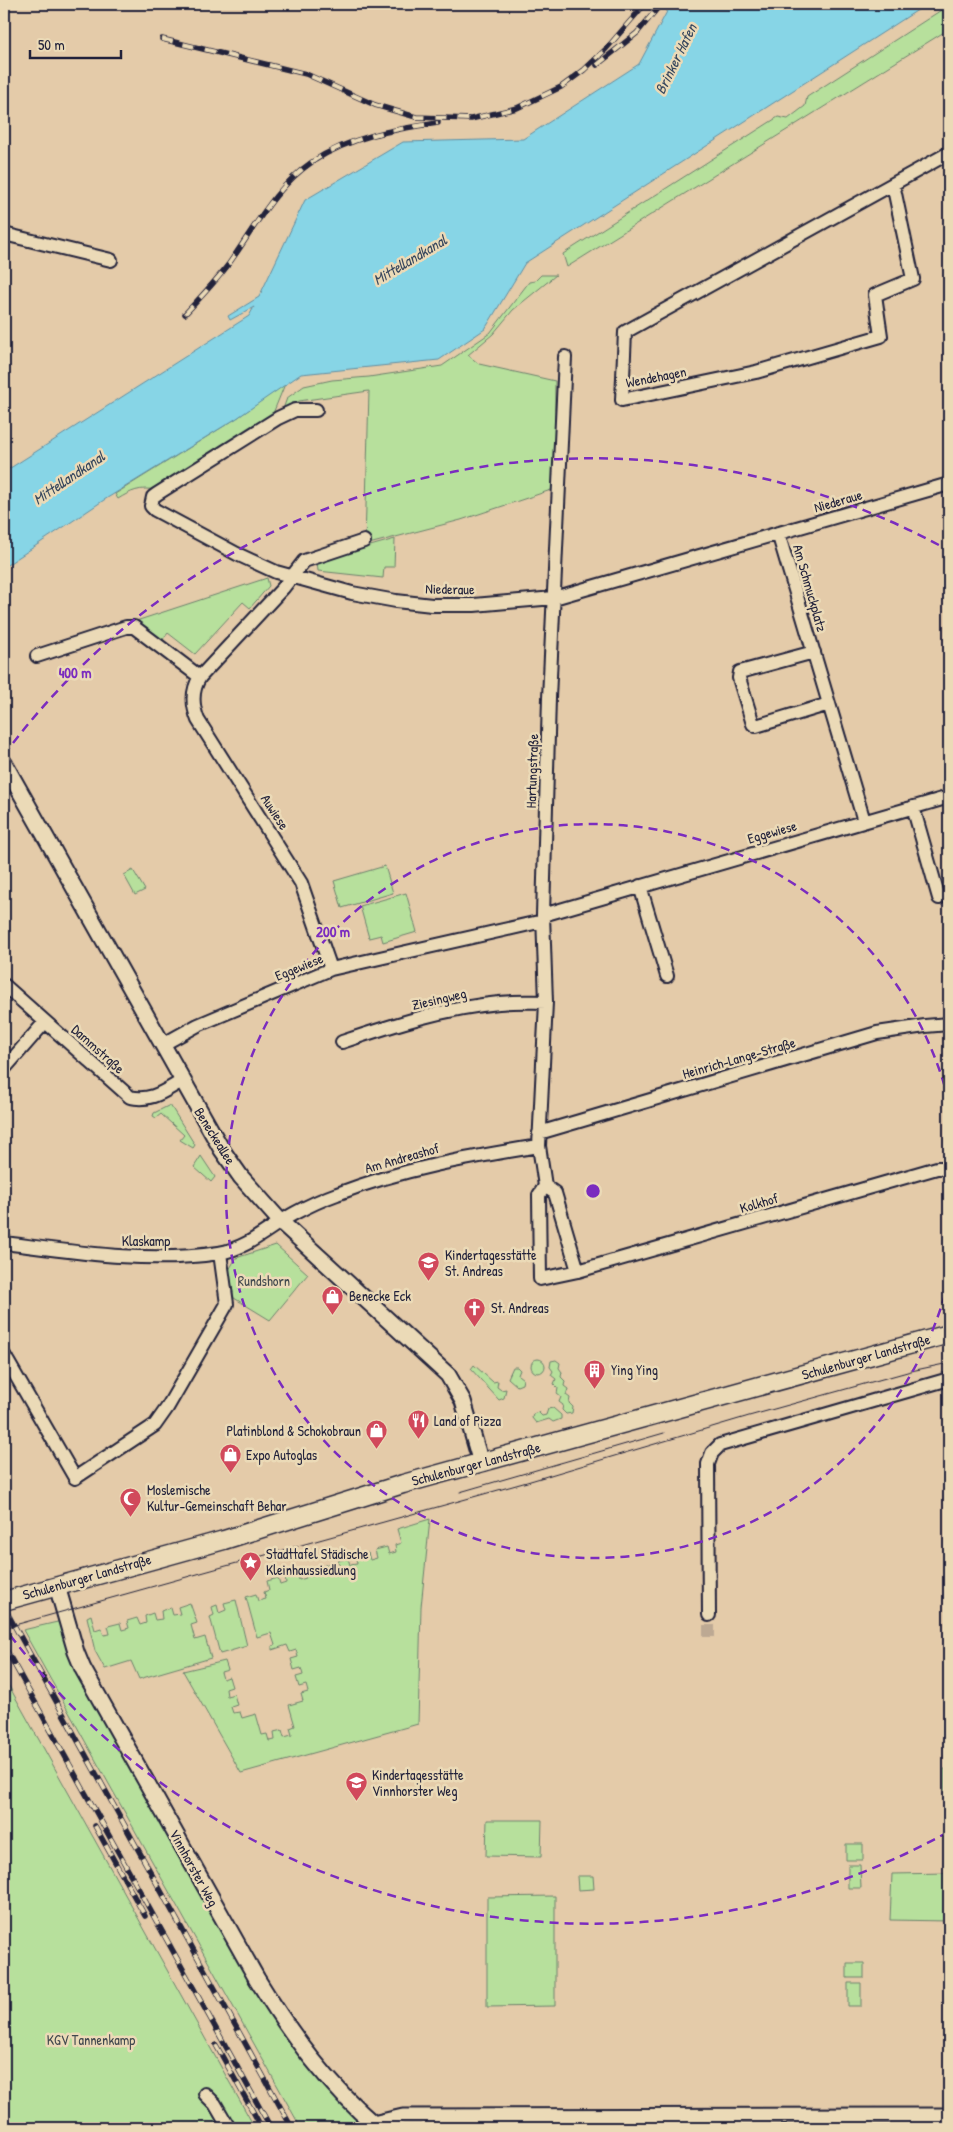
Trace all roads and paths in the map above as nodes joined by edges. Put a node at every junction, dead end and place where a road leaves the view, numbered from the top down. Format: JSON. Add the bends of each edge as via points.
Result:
{"nodes":[{"id":1,"x":949,"y":154,"type":"edge"},
{"id":2,"x":893,"y":184,"type":"junction"},
{"id":3,"x":4,"y":234,"type":"edge"},
{"id":4,"x":111,"y":260,"type":"dead end"},
{"id":5,"x":565,"y":357,"type":"dead end"},
{"id":6,"x":316,"y":410,"type":"dead end"},
{"id":7,"x":949,"y":484,"type":"edge"},
{"id":8,"x":778,"y":533,"type":"junction"},
{"id":9,"x":364,"y":541,"type":"dead end"},
{"id":10,"x":291,"y":576,"type":"junction"},
{"id":11,"x":554,"y":598,"type":"junction"},
{"id":12,"x":814,"y":652,"type":"junction"},
{"id":13,"x":37,"y":656,"type":"dead end"},
{"id":14,"x":200,"y":677,"type":"junction"},
{"id":15,"x":829,"y":704,"type":"junction"},
{"id":16,"x":4,"y":763,"type":"edge"},
{"id":17,"x":949,"y":797,"type":"edge"},
{"id":18,"x":913,"y":807,"type":"junction"},
{"id":19,"x":864,"y":821,"type":"junction"},
{"id":20,"x":640,"y":886,"type":"junction"},
{"id":21,"x":939,"y":898,"type":"dead end"},
{"id":22,"x":543,"y":918,"type":"junction"},
{"id":23,"x":331,"y":969,"type":"junction"},
{"id":24,"x":667,"y":976,"type":"dead end"},
{"id":25,"x":4,"y":985,"type":"edge"},
{"id":26,"x":546,"y":1002,"type":"junction"},
{"id":27,"x":45,"y":1022,"type":"junction"},
{"id":28,"x":949,"y":1024,"type":"edge"},
{"id":29,"x":342,"y":1042,"type":"dead end"},
{"id":30,"x":162,"y":1045,"type":"junction"},
{"id":31,"x":4,"y":1069,"type":"edge"},
{"id":32,"x":182,"y":1081,"type":"junction"},
{"id":33,"x":539,"y":1139,"type":"junction"},
{"id":34,"x":949,"y":1168,"type":"edge"},
{"id":35,"x":550,"y":1189,"type":"junction"},
{"id":36,"x":281,"y":1222,"type":"junction"},
{"id":37,"x":4,"y":1243,"type":"edge"},
{"id":38,"x":220,"y":1252,"type":"junction"},
{"id":39,"x":578,"y":1271,"type":"junction"},
{"id":40,"x":949,"y":1334,"type":"edge"},
{"id":41,"x":4,"y":1355,"type":"edge"},
{"id":42,"x":949,"y":1379,"type":"edge"},
{"id":43,"x":481,"y":1463,"type":"junction"},
{"id":44,"x":57,"y":1586,"type":"junction"},
{"id":45,"x":4,"y":1601,"type":"edge"},
{"id":46,"x":709,"y":1615,"type":"tunnel mouth"},
{"id":47,"x":205,"y":2094,"type":"dead end"},
{"id":48,"x":949,"y":2116,"type":"edge"},
{"id":49,"x":373,"y":2127,"type":"edge"},
{"id":50,"x":229,"y":2128,"type":"edge"}],
"edges":[{"from":1,"to":2,"type":"street","name":"Wendehagen"},
{"from":2,"to":2,"type":"street","name":"Wendehagen","via":[[913,279],[876,295],[881,336],[756,372],[622,400],[625,332]]},
{"from":3,"to":4,"type":"street"},
{"from":5,"to":11,"type":"street","name":"Hartungstraße"},
{"from":6,"to":10,"type":"street","name":"Niederaue","via":[[295,410],[278,418],[157,494],[151,502],[154,510],[237,554]]},
{"from":7,"to":8,"type":"street","name":"Niederaue"},
{"from":8,"to":11,"type":"street","name":"Niederaue"},
{"from":8,"to":12,"type":"street","name":"Am Schmuckplatz"},
{"from":9,"to":10,"type":"street","name":"Auwiese","via":[[304,561]]},
{"from":10,"to":11,"type":"street","name":"Niederaue","via":[[352,593],[432,605]]},
{"from":10,"to":14,"type":"street","name":"Auwiese"},
{"from":11,"to":22,"type":"street","name":"Hartungstraße"},
{"from":12,"to":15,"type":"street","name":"Am Schmuckplatz"},
{"from":12,"to":15,"type":"street","name":"Am Schmuckplatz","via":[[740,672],[752,724],[756,726]]},
{"from":13,"to":14,"type":"street","via":[[126,627],[134,628]]},
{"from":14,"to":23,"type":"street","name":"Auwiese","via":[[194,691],[193,706],[198,720],[301,883]]},
{"from":15,"to":19,"type":"street","name":"Am Schmuckplatz"},
{"from":16,"to":30,"type":"street","name":"Beneckeallee"},
{"from":17,"to":18,"type":"street","name":"Eggewiese"},
{"from":18,"to":19,"type":"street","name":"Eggewiese"},
{"from":18,"to":21,"type":"street"},
{"from":19,"to":20,"type":"street","name":"Eggewiese"},
{"from":20,"to":22,"type":"street","name":"Eggewiese"},
{"from":20,"to":24,"type":"street"},
{"from":22,"to":23,"type":"street","name":"Eggewiese"},
{"from":22,"to":26,"type":"street","name":"Hartungstraße"},
{"from":23,"to":30,"type":"street","name":"Eggewiese","via":[[198,1025]]},
{"from":25,"to":27,"type":"street","name":"Dammstraße"},
{"from":26,"to":29,"type":"street","name":"Ziesingweg","via":[[501,1002],[462,1008]]},
{"from":26,"to":33,"type":"street","name":"Hartungstraße"},
{"from":27,"to":31,"type":"street"},
{"from":27,"to":32,"type":"street","name":"Dammstraße","via":[[130,1098],[142,1100]]},
{"from":28,"to":33,"type":"street","name":"Heinrich-Lange-Straße","via":[[877,1033]]},
{"from":30,"to":32,"type":"street","name":"Beneckeallee"},
{"from":32,"to":36,"type":"street","name":"Beneckeallee","via":[[222,1150]]},
{"from":33,"to":35,"type":"street","name":"Hartungstraße"},
{"from":33,"to":36,"type":"street","name":"Am Andreashof","via":[[383,1178],[336,1194]]},
{"from":34,"to":39,"type":"street","name":"Kolkhof","via":[[937,1168]]},
{"from":35,"to":39,"type":"street","name":"Hartungstraße"},
{"from":35,"to":39,"type":"street","name":"Hartungstraße","via":[[538,1195],[540,1279]]},
{"from":36,"to":38,"type":"street","name":"Klaskamp","via":[[251,1242]]},
{"from":36,"to":43,"type":"street","name":"Beneckeallee","via":[[448,1375],[463,1401]]},
{"from":37,"to":38,"type":"street","name":"Klaskamp","via":[[155,1258]]},
{"from":38,"to":41,"type":"street","via":[[227,1304],[167,1408],[155,1425],[75,1478]]},
{"from":40,"to":43,"type":"main road","name":"Schulenburger Landstraße"},
{"from":42,"to":46,"type":"street","via":[[720,1445],[708,1464]]},
{"from":43,"to":44,"type":"main road","name":"Schulenburger Landstraße"},
{"from":44,"to":45,"type":"main road","name":"Schulenburger Landstraße"},
{"from":44,"to":49,"type":"street","name":"Vinnhorster Weg","via":[[84,1669],[257,1979],[318,2068]]},
{"from":47,"to":50,"type":"street"},
{"from":48,"to":49,"type":"street","via":[[403,2117]]}]}
